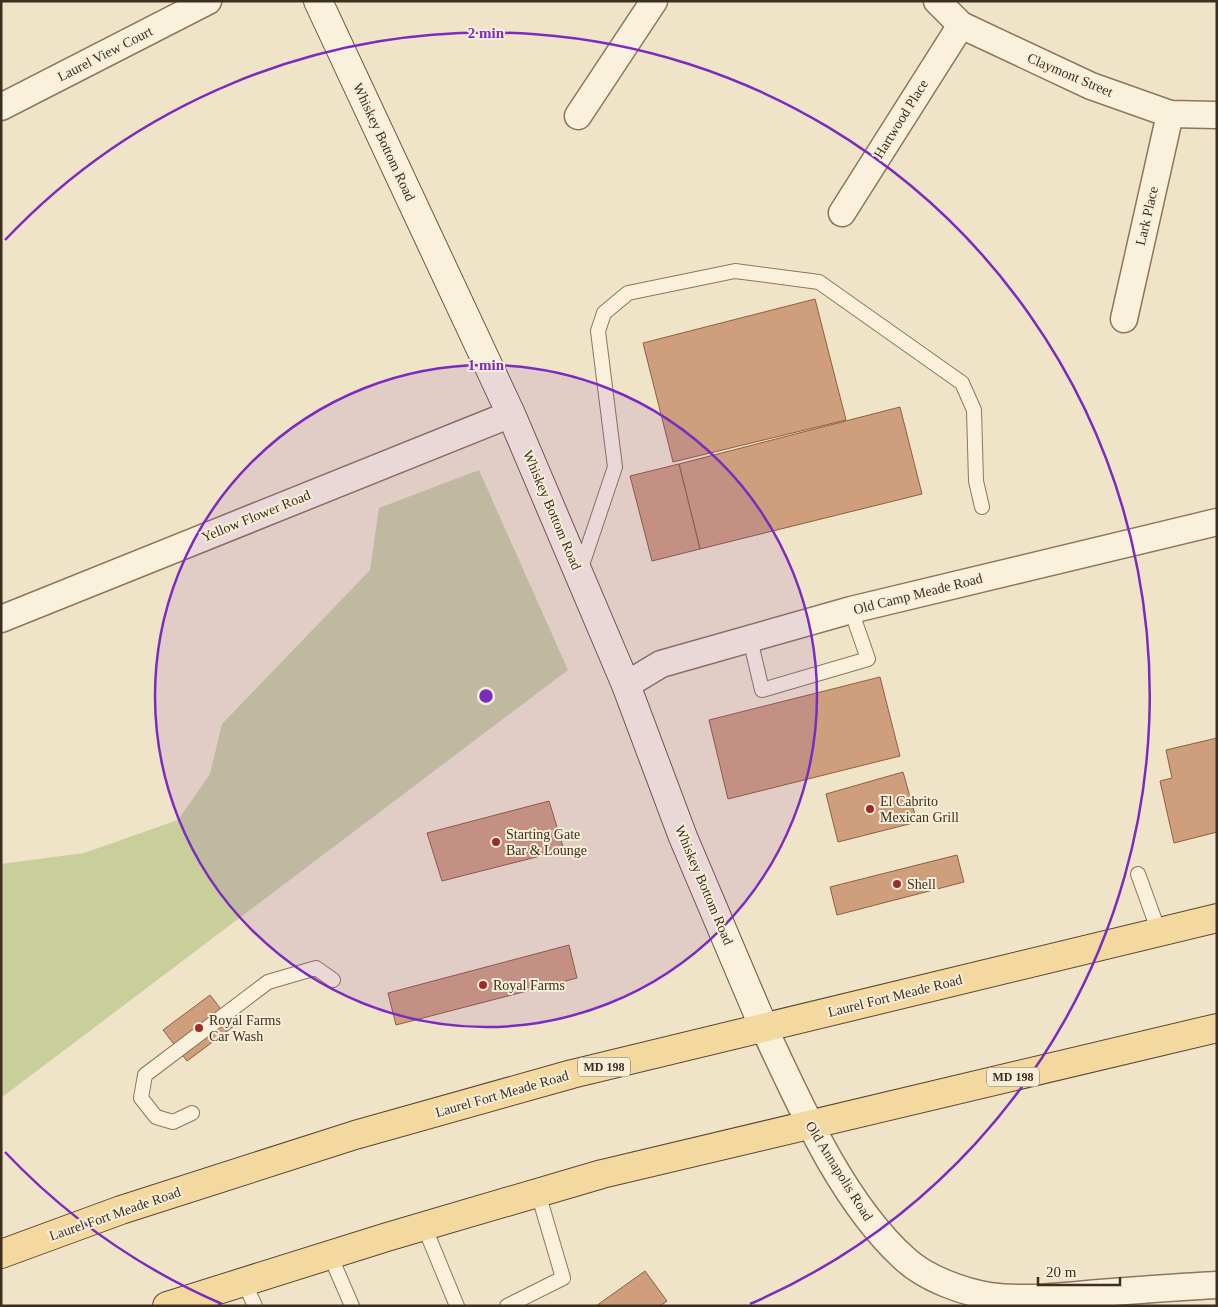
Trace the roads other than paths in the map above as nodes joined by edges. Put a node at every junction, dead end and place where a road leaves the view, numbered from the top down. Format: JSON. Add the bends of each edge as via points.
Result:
{"nodes":[{"id":1,"x":208,"y":1,"type":"edge"},
{"id":2,"x":318,"y":1,"type":"edge"},
{"id":3,"x":654,"y":1,"type":"edge"},
{"id":4,"x":937,"y":1,"type":"edge"},
{"id":5,"x":961,"y":25,"type":"junction"},
{"id":6,"x":1,"y":107,"type":"edge"},
{"id":7,"x":1170,"y":114,"type":"junction"},
{"id":8,"x":1217,"y":115,"type":"edge"},
{"id":9,"x":578,"y":116,"type":"dead end"},
{"id":10,"x":842,"y":213,"type":"dead end"},
{"id":11,"x":1124,"y":319,"type":"dead end"},
{"id":12,"x":512,"y":414,"type":"junction"},
{"id":13,"x":982,"y":507,"type":"dead end"},
{"id":14,"x":1217,"y":522,"type":"edge"},
{"id":15,"x":579,"y":574,"type":"junction"},
{"id":16,"x":851,"y":610,"type":"junction"},
{"id":17,"x":1,"y":619,"type":"edge"},
{"id":18,"x":750,"y":639,"type":"junction"},
{"id":19,"x":626,"y":685,"type":"junction"},
{"id":20,"x":1138,"y":874,"type":"dead end"},
{"id":21,"x":1217,"y":918,"type":"edge"},
{"id":22,"x":1159,"y":932,"type":"junction"},
{"id":23,"x":333,"y":980,"type":"dead end"},
{"id":24,"x":764,"y":1028,"type":"junction"},
{"id":25,"x":1217,"y":1028,"type":"edge"},
{"id":26,"x":192,"y":1113,"type":"dead end"},
{"id":27,"x":810,"y":1126,"type":"junction"},
{"id":28,"x":538,"y":1193,"type":"junction"},
{"id":29,"x":424,"y":1226,"type":"junction"},
{"id":30,"x":1,"y":1254,"type":"edge"},
{"id":31,"x":330,"y":1255,"type":"junction"},
{"id":32,"x":1217,"y":1285,"type":"edge"},
{"id":33,"x":249,"y":1294,"type":"edge"},
{"id":34,"x":168,"y":1306,"type":"edge"},
{"id":35,"x":352,"y":1306,"type":"edge"},
{"id":36,"x":457,"y":1306,"type":"edge"},
{"id":37,"x":507,"y":1306,"type":"edge"}],
"edges":[{"from":1,"to":6,"type":"street","name":"Laurel View Court"},
{"from":2,"to":12,"type":"street","name":"Whiskey Bottom Road"},
{"from":3,"to":9,"type":"street"},
{"from":4,"to":5,"type":"street","name":"Claymont Street"},
{"from":5,"to":7,"type":"street","name":"Claymont Street","via":[[1091,86]]},
{"from":5,"to":10,"type":"street","name":"Hartwood Place"},
{"from":7,"to":8,"type":"street","name":"Claymont Street"},
{"from":7,"to":11,"type":"street","name":"Lark Place"},
{"from":12,"to":15,"type":"street","name":"Whiskey Bottom Road"},
{"from":12,"to":17,"type":"street","name":"Yellow Flower Road"},
{"from":13,"to":15,"type":"lane","via":[[976,481],[974,410],[962,383],[819,282],[735,271],[628,293],[604,313],[598,330],[615,466]]},
{"from":14,"to":16,"type":"street","name":"Old Camp Meade Road"},
{"from":15,"to":19,"type":"street","name":"Whiskey Bottom Road"},
{"from":16,"to":18,"type":"street","name":"Old Camp Meade Road"},
{"from":16,"to":18,"type":"lane","via":[[868,659],[762,690]]},
{"from":18,"to":19,"type":"street","name":"Old Camp Meade Road","via":[[661,664]]},
{"from":19,"to":24,"type":"street","name":"Whiskey Bottom Road","via":[[683,836]]},
{"from":20,"to":22,"type":"lane"},
{"from":21,"to":22,"type":"main road","name":"Laurel Fort Meade Road","number":"MD 198"},
{"from":22,"to":24,"type":"main road","name":"Laurel Fort Meade Road","number":"MD 198"},
{"from":23,"to":26,"type":"lane","via":[[316,968],[268,982],[144,1075],[141,1098],[156,1117],[173,1122]]},
{"from":24,"to":27,"type":"street","name":"Old Annapolis Road"},
{"from":24,"to":30,"type":"main road","name":"Laurel Fort Meade Road","number":"MD 198","via":[[572,1074],[355,1135],[121,1210]]},
{"from":25,"to":27,"type":"main road","number":"MD 198"},
{"from":27,"to":28,"type":"main road","number":"MD 198","via":[[602,1174]]},
{"from":27,"to":32,"type":"street","name":"Old Annapolis Road","via":[[868,1221],[906,1260],[937,1280],[990,1296],[1052,1297]]},
{"from":28,"to":29,"type":"main road","number":"MD 198"},
{"from":28,"to":37,"type":"lane","via":[[563,1278]]},
{"from":29,"to":31,"type":"main road","number":"MD 198"},
{"from":29,"to":36,"type":"lane"},
{"from":31,"to":33,"type":"main road","number":"MD 198"},
{"from":31,"to":35,"type":"lane"},
{"from":33,"to":34,"type":"main road","number":"MD 198"}]}
